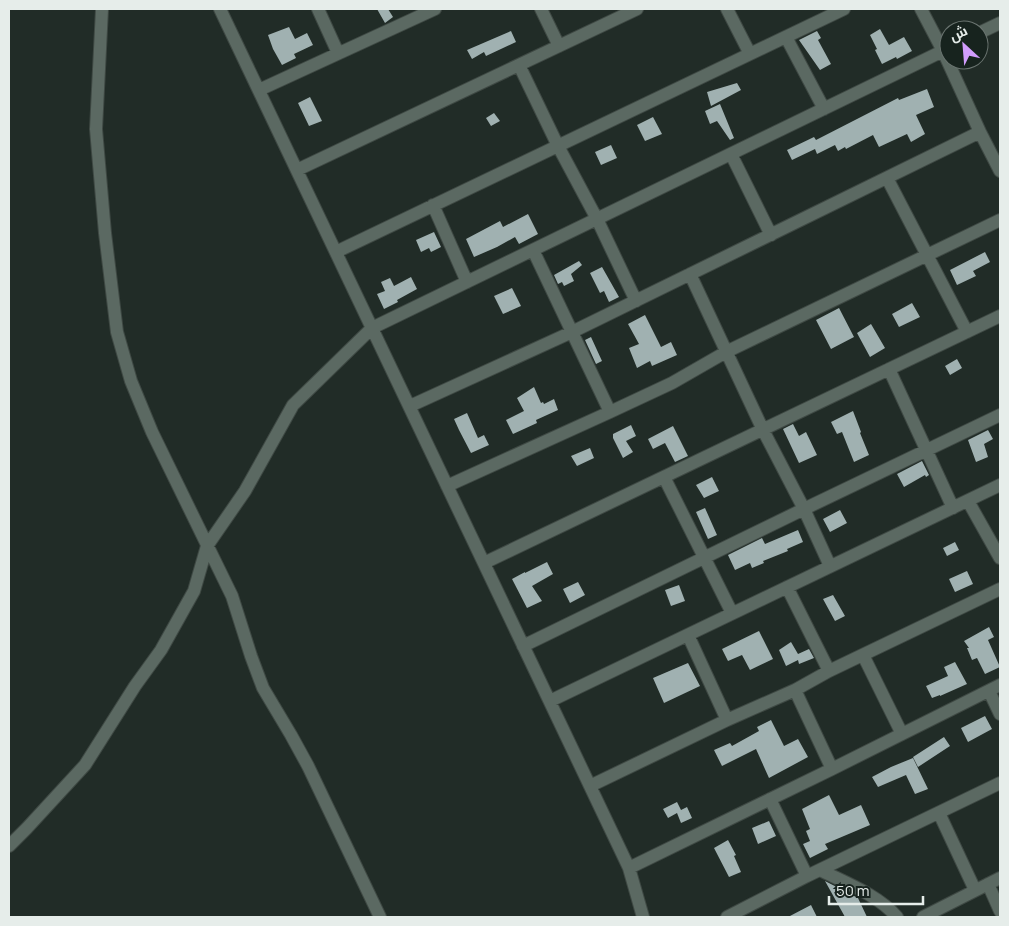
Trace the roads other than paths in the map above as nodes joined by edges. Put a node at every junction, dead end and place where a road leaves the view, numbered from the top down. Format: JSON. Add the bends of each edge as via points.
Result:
{"nodes":[{"id":1,"x":102,"y":9,"type":"edge"},
{"id":2,"x":318,"y":9,"type":"edge"},
{"id":3,"x":435,"y":9,"type":"edge"},
{"id":4,"x":541,"y":9,"type":"edge"},
{"id":5,"x":637,"y":9,"type":"edge"},
{"id":6,"x":727,"y":9,"type":"edge"},
{"id":7,"x":844,"y":9,"type":"edge"},
{"id":8,"x":921,"y":9,"type":"edge"},
{"id":9,"x":225,"y":10,"type":"edge"},
{"id":10,"x":786,"y":37,"type":"junction"},
{"id":11,"x":939,"y":38,"type":"edge"},
{"id":12,"x":559,"y":46,"type":"junction"},
{"id":13,"x":939,"y":52,"type":"edge"},
{"id":14,"x":338,"y":53,"type":"junction"},
{"id":15,"x":750,"y":54,"type":"junction"},
{"id":16,"x":519,"y":64,"type":"junction"},
{"id":17,"x":955,"y":70,"type":"edge"},
{"id":18,"x":259,"y":90,"type":"junction"},
{"id":19,"x":824,"y":109,"type":"junction"},
{"id":20,"x":980,"y":132,"type":"junction"},
{"id":21,"x":558,"y":146,"type":"junction"},
{"id":22,"x":731,"y":154,"type":"junction"},
{"id":23,"x":297,"y":170,"type":"junction"},
{"id":24,"x":1000,"y":171,"type":"edge"},
{"id":25,"x":887,"y":178,"type":"junction"},
{"id":26,"x":433,"y":205,"type":"junction"},
{"id":27,"x":597,"y":219,"type":"junction"},
{"id":28,"x":1000,"y":220,"type":"edge"},
{"id":29,"x":771,"y":235,"type":"junction"},
{"id":30,"x":533,"y":250,"type":"junction"},
{"id":31,"x":336,"y":252,"type":"junction"},
{"id":32,"x":928,"y":255,"type":"junction"},
{"id":33,"x":690,"y":274,"type":"junction"},
{"id":34,"x":467,"y":282,"type":"junction"},
{"id":35,"x":636,"y":301,"type":"junction"},
{"id":36,"x":1000,"y":316,"type":"edge"},
{"id":37,"x":372,"y":328,"type":"junction"},
{"id":38,"x":572,"y":332,"type":"junction"},
{"id":39,"x":967,"y":332,"type":"junction"},
{"id":40,"x":726,"y":352,"type":"junction"},
{"id":41,"x":889,"y":370,"type":"junction"},
{"id":42,"x":410,"y":406,"type":"junction"},
{"id":43,"x":610,"y":412,"type":"junction"},
{"id":44,"x":1000,"y":415,"type":"edge"},
{"id":45,"x":763,"y":430,"type":"junction"},
{"id":46,"x":927,"y":451,"type":"junction"},
{"id":47,"x":664,"y":477,"type":"junction"},
{"id":48,"x":1000,"y":485,"type":"edge"},
{"id":49,"x":447,"y":486,"type":"junction"},
{"id":50,"x":968,"y":501,"type":"junction"},
{"id":51,"x":953,"y":508,"type":"junction"},
{"id":52,"x":804,"y":509,"type":"junction"},
{"id":53,"x":207,"y":546,"type":"junction"},
{"id":54,"x":704,"y":558,"type":"junction"},
{"id":55,"x":1000,"y":558,"type":"edge"},
{"id":56,"x":484,"y":563,"type":"junction"},
{"id":57,"x":830,"y":566,"type":"junction"},
{"id":58,"x":788,"y":587,"type":"junction"},
{"id":59,"x":1000,"y":589,"type":"edge"},
{"id":60,"x":732,"y":613,"type":"junction"},
{"id":61,"x":688,"y":635,"type":"junction"},
{"id":62,"x":523,"y":646,"type":"junction"},
{"id":63,"x":863,"y":655,"type":"junction"},
{"id":64,"x":829,"y":671,"type":"junction"},
{"id":65,"x":994,"y":688,"type":"edge"},
{"id":66,"x":795,"y":690,"type":"junction"},
{"id":67,"x":550,"y":701,"type":"junction"},
{"id":68,"x":1000,"y":714,"type":"edge"},
{"id":69,"x":727,"y":720,"type":"junction"},
{"id":70,"x":902,"y":734,"type":"junction"},
{"id":71,"x":832,"y":770,"type":"junction"},
{"id":72,"x":1000,"y":783,"type":"edge"},
{"id":73,"x":590,"y":786,"type":"junction"},
{"id":74,"x":770,"y":799,"type":"junction"},
{"id":75,"x":939,"y":813,"type":"junction"},
{"id":76,"x":9,"y":846,"type":"edge"},
{"id":77,"x":629,"y":868,"type":"junction"},
{"id":78,"x":820,"y":870,"type":"junction"},
{"id":79,"x":807,"y":876,"type":"junction"},
{"id":80,"x":1000,"y":878,"type":"edge"},
{"id":81,"x":988,"y":884,"type":"junction"},
{"id":82,"x":975,"y":890,"type":"junction"},
{"id":83,"x":1000,"y":911,"type":"edge"},
{"id":84,"x":380,"y":917,"type":"edge"},
{"id":85,"x":643,"y":917,"type":"edge"},
{"id":86,"x":727,"y":917,"type":"edge"},
{"id":87,"x":897,"y":917,"type":"edge"},
{"id":88,"x":923,"y":917,"type":"edge"}],
"edges":[{"from":1,"to":53,"type":"street","via":[[96,129],[104,233],[117,332],[131,381],[152,432]]},
{"from":2,"to":14,"type":"street"},
{"from":3,"to":14,"type":"street"},
{"from":4,"to":12,"type":"street"},
{"from":5,"to":12,"type":"street"},
{"from":6,"to":15,"type":"street"},
{"from":7,"to":10,"type":"street"},
{"from":8,"to":11,"type":"street"},
{"from":9,"to":18,"type":"street"},
{"from":10,"to":15,"type":"street"},
{"from":10,"to":19,"type":"street"},
{"from":12,"to":16,"type":"street"},
{"from":13,"to":19,"type":"street"},
{"from":14,"to":18,"type":"street"},
{"from":15,"to":21,"type":"street"},
{"from":16,"to":21,"type":"street"},
{"from":16,"to":23,"type":"street"},
{"from":17,"to":20,"type":"street"},
{"from":18,"to":23,"type":"street"},
{"from":19,"to":22,"type":"street"},
{"from":20,"to":24,"type":"street"},
{"from":20,"to":25,"type":"street"},
{"from":21,"to":26,"type":"street"},
{"from":21,"to":27,"type":"street"},
{"from":22,"to":27,"type":"street"},
{"from":22,"to":29,"type":"street"},
{"from":23,"to":31,"type":"street"},
{"from":25,"to":29,"type":"street"},
{"from":25,"to":32,"type":"street"},
{"from":26,"to":31,"type":"street"},
{"from":26,"to":34,"type":"street"},
{"from":27,"to":30,"type":"street"},
{"from":27,"to":35,"type":"street"},
{"from":28,"to":32,"type":"street"},
{"from":29,"to":33,"type":"street"},
{"from":30,"to":34,"type":"street"},
{"from":30,"to":38,"type":"street"},
{"from":31,"to":37,"type":"street"},
{"from":32,"to":39,"type":"street"},
{"from":32,"to":40,"type":"street"},
{"from":33,"to":35,"type":"street"},
{"from":33,"to":40,"type":"street"},
{"from":34,"to":37,"type":"street"},
{"from":35,"to":38,"type":"street"},
{"from":36,"to":39,"type":"street"},
{"from":37,"to":42,"type":"street"},
{"from":37,"to":53,"type":"street","via":[[293,405],[245,491]]},
{"from":38,"to":42,"type":"street"},
{"from":38,"to":43,"type":"street"},
{"from":39,"to":41,"type":"street"},
{"from":40,"to":43,"type":"street","via":[[672,383]]},
{"from":40,"to":45,"type":"street"},
{"from":41,"to":45,"type":"street"},
{"from":41,"to":46,"type":"street"},
{"from":42,"to":49,"type":"street"},
{"from":43,"to":49,"type":"street"},
{"from":44,"to":46,"type":"street"},
{"from":45,"to":47,"type":"street"},
{"from":45,"to":52,"type":"street"},
{"from":46,"to":51,"type":"street"},
{"from":46,"to":52,"type":"street"},
{"from":47,"to":54,"type":"street"},
{"from":47,"to":56,"type":"street"},
{"from":48,"to":50,"type":"street"},
{"from":49,"to":56,"type":"street"},
{"from":50,"to":51,"type":"street"},
{"from":50,"to":55,"type":"street"},
{"from":51,"to":57,"type":"street"},
{"from":52,"to":54,"type":"street"},
{"from":52,"to":57,"type":"street"},
{"from":53,"to":76,"type":"street","via":[[194,591],[161,650],[84,765]]},
{"from":53,"to":84,"type":"street","via":[[232,596],[263,688],[308,766]]},
{"from":54,"to":60,"type":"street"},
{"from":54,"to":62,"type":"street"},
{"from":56,"to":62,"type":"street"},
{"from":57,"to":58,"type":"street"},
{"from":58,"to":60,"type":"street"},
{"from":58,"to":64,"type":"street"},
{"from":59,"to":63,"type":"street"},
{"from":60,"to":61,"type":"street"},
{"from":61,"to":67,"type":"street"},
{"from":61,"to":69,"type":"street"},
{"from":62,"to":67,"type":"street"},
{"from":63,"to":64,"type":"street"},
{"from":63,"to":70,"type":"street"},
{"from":64,"to":66,"type":"street"},
{"from":65,"to":68,"type":"street"},
{"from":65,"to":70,"type":"street"},
{"from":66,"to":69,"type":"street"},
{"from":66,"to":71,"type":"street"},
{"from":67,"to":73,"type":"street"},
{"from":69,"to":73,"type":"street"},
{"from":70,"to":71,"type":"street"},
{"from":71,"to":74,"type":"street"},
{"from":72,"to":75,"type":"street"},
{"from":73,"to":77,"type":"street"},
{"from":74,"to":77,"type":"street"},
{"from":74,"to":79,"type":"street"},
{"from":75,"to":78,"type":"street"},
{"from":75,"to":82,"type":"street"},
{"from":77,"to":85,"type":"street"},
{"from":78,"to":79,"type":"street"},
{"from":78,"to":87,"type":"street","via":[[870,896]]},
{"from":79,"to":86,"type":"street"},
{"from":80,"to":81,"type":"street"},
{"from":81,"to":82,"type":"street"},
{"from":81,"to":83,"type":"street"},
{"from":82,"to":88,"type":"street"}]}
